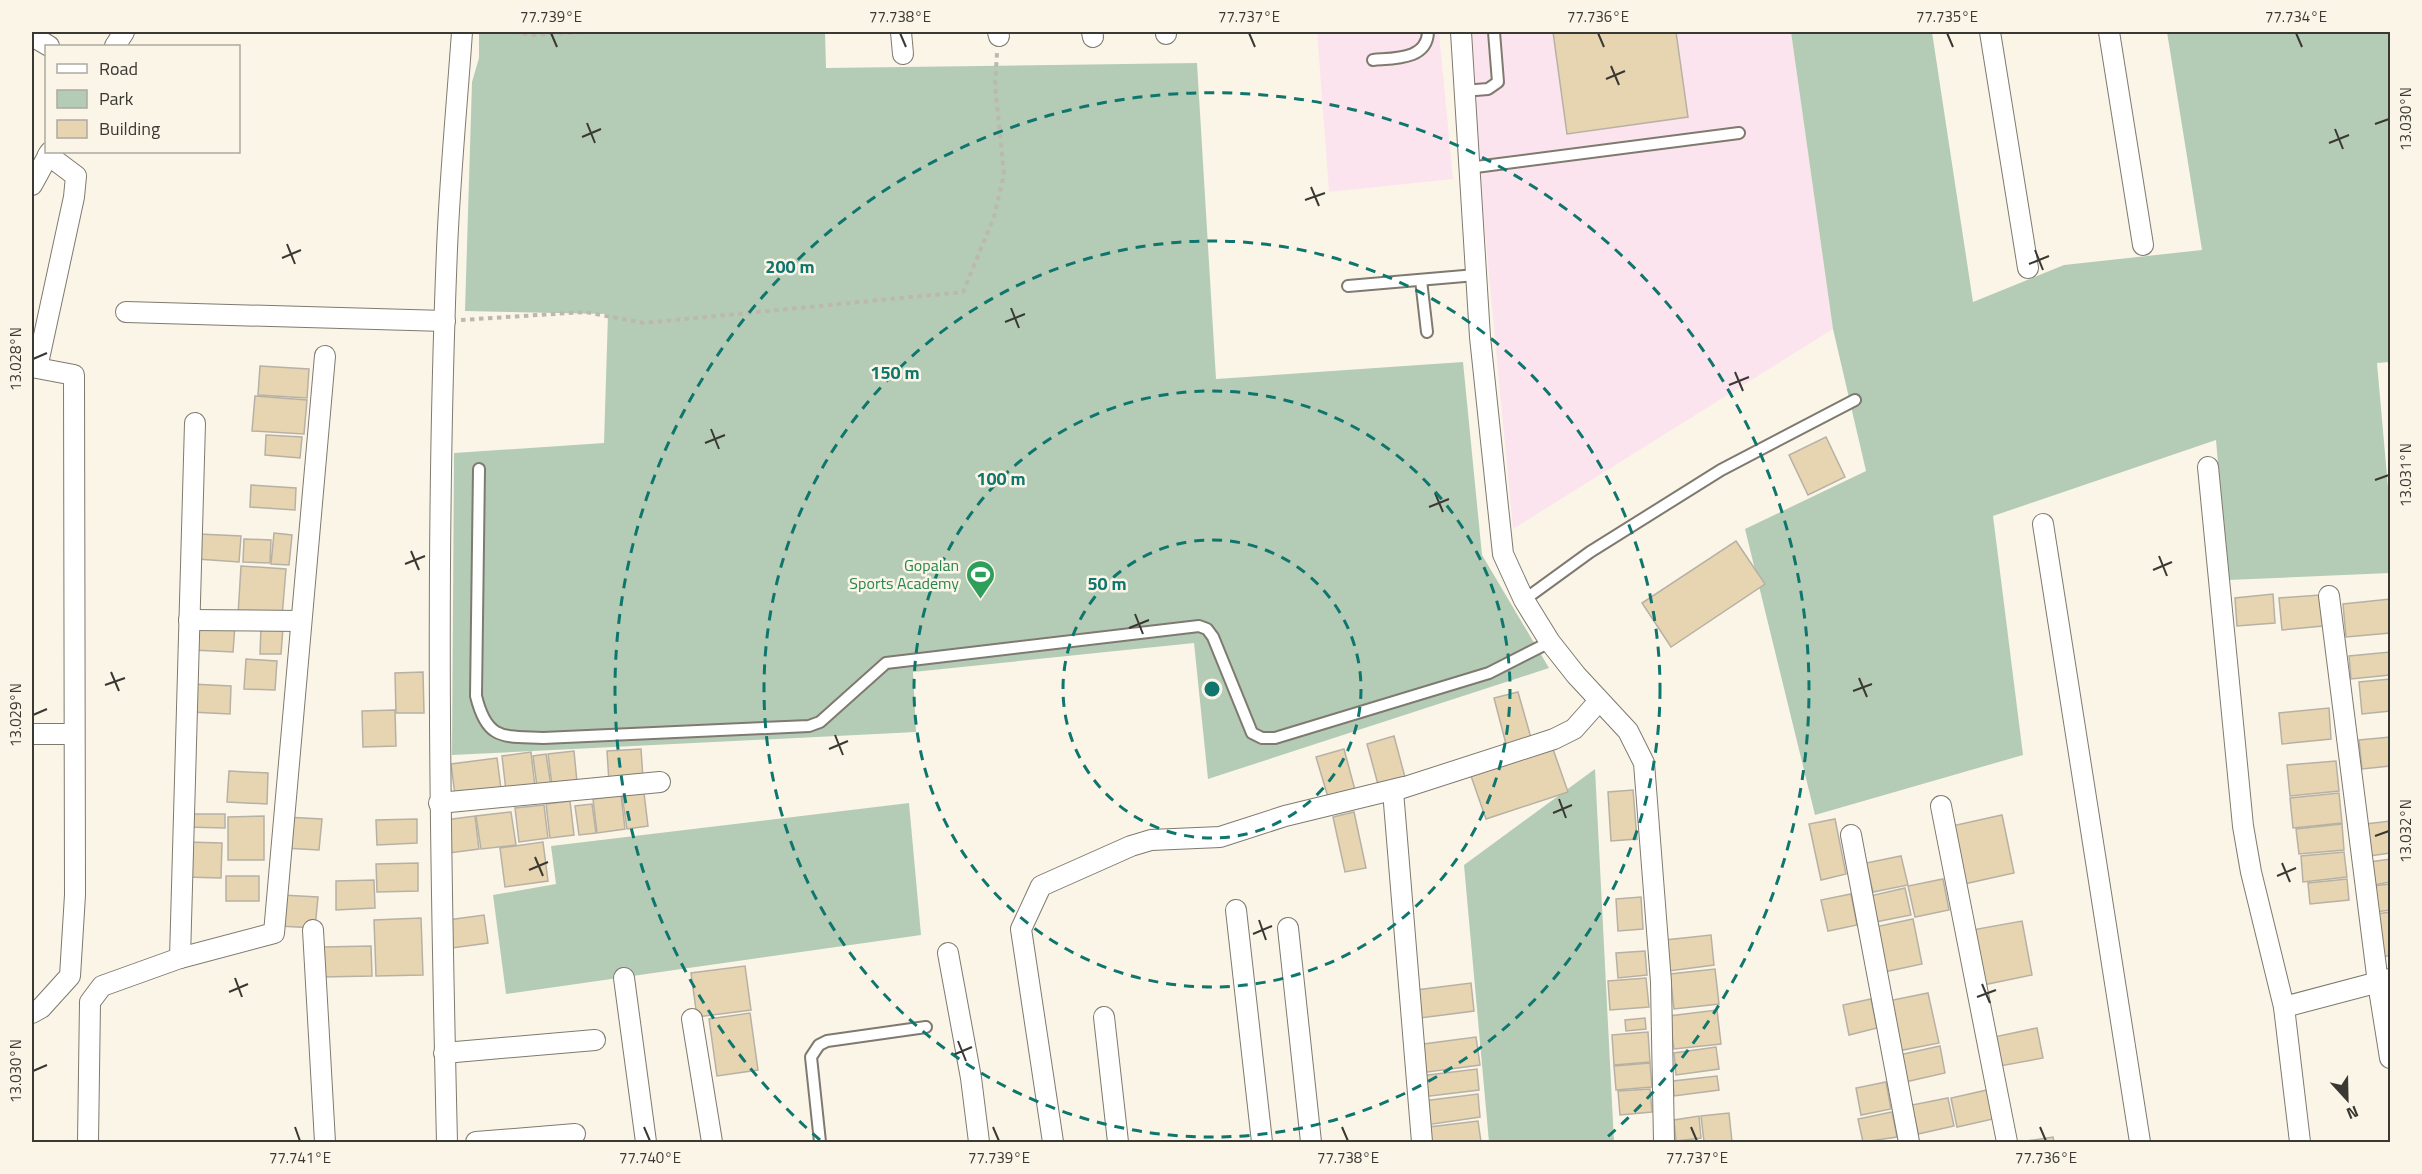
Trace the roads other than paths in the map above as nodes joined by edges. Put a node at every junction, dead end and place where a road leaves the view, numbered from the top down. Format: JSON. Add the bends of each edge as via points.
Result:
{"nodes":[{"id":1,"x":124,"y":32,"type":"edge"},
{"id":2,"x":462,"y":32,"type":"edge"},
{"id":3,"x":901,"y":32,"type":"edge"},
{"id":4,"x":1428,"y":32,"type":"edge"},
{"id":5,"x":1461,"y":32,"type":"edge"},
{"id":6,"x":1494,"y":32,"type":"edge"},
{"id":7,"x":1990,"y":32,"type":"edge"},
{"id":8,"x":2109,"y":32,"type":"edge"},
{"id":9,"x":32,"y":36,"type":"edge"},
{"id":10,"x":47,"y":45,"type":"edge"},
{"id":11,"x":116,"y":45,"type":"edge"},
{"id":12,"x":903,"y":54,"type":"dead end"},
{"id":13,"x":1373,"y":60,"type":"dead end"},
{"id":14,"x":1463,"y":91,"type":"junction"},
{"id":15,"x":1739,"y":133,"type":"dead end"},
{"id":16,"x":40,"y":165,"type":"edge"},
{"id":17,"x":1468,"y":168,"type":"junction"},
{"id":18,"x":2143,"y":245,"type":"dead end"},
{"id":19,"x":2028,"y":268,"type":"dead end"},
{"id":20,"x":1476,"y":275,"type":"junction"},
{"id":21,"x":1421,"y":280,"type":"junction"},
{"id":22,"x":1348,"y":286,"type":"dead end"},
{"id":23,"x":126,"y":312,"type":"dead end"},
{"id":24,"x":445,"y":321,"type":"junction"},
{"id":25,"x":1426,"y":332,"type":"dead end"},
{"id":26,"x":325,"y":356,"type":"dead end"},
{"id":27,"x":1855,"y":400,"type":"dead end"},
{"id":28,"x":195,"y":423,"type":"dead end"},
{"id":29,"x":2208,"y":467,"type":"dead end"},
{"id":30,"x":479,"y":469,"type":"dead end"},
{"id":31,"x":2043,"y":524,"type":"dead end"},
{"id":32,"x":2329,"y":596,"type":"dead end"},
{"id":33,"x":1524,"y":600,"type":"junction"},
{"id":34,"x":189,"y":620,"type":"junction"},
{"id":35,"x":301,"y":621,"type":"junction"},
{"id":36,"x":1550,"y":642,"type":"junction"},
{"id":37,"x":1599,"y":701,"type":"junction"},
{"id":38,"x":32,"y":734,"type":"edge"},
{"id":39,"x":74,"y":734,"type":"junction"},
{"id":40,"x":660,"y":782,"type":"dead end"},
{"id":41,"x":1404,"y":787,"type":"junction"},
{"id":42,"x":439,"y":803,"type":"junction"},
{"id":43,"x":1941,"y":806,"type":"dead end"},
{"id":44,"x":1851,"y":835,"type":"dead end"},
{"id":45,"x":1236,"y":910,"type":"dead end"},
{"id":46,"x":1288,"y":928,"type":"dead end"},
{"id":47,"x":313,"y":930,"type":"dead end"},
{"id":48,"x":948,"y":953,"type":"dead end"},
{"id":49,"x":180,"y":957,"type":"junction"},
{"id":50,"x":624,"y":978,"type":"dead end"},
{"id":51,"x":2384,"y":981,"type":"edge"},
{"id":52,"x":2284,"y":1007,"type":"junction"},
{"id":53,"x":32,"y":1013,"type":"edge"},
{"id":54,"x":1104,"y":1017,"type":"dead end"},
{"id":55,"x":692,"y":1019,"type":"dead end"},
{"id":56,"x":926,"y":1027,"type":"dead end"},
{"id":57,"x":595,"y":1040,"type":"dead end"},
{"id":58,"x":444,"y":1053,"type":"junction"},
{"id":59,"x":2391,"y":1058,"type":"edge"},
{"id":60,"x":575,"y":1134,"type":"dead end"},
{"id":61,"x":88,"y":1143,"type":"edge"},
{"id":62,"x":325,"y":1143,"type":"edge"},
{"id":63,"x":447,"y":1143,"type":"edge"},
{"id":64,"x":476,"y":1143,"type":"edge"},
{"id":65,"x":646,"y":1143,"type":"edge"},
{"id":66,"x":712,"y":1143,"type":"edge"},
{"id":67,"x":820,"y":1143,"type":"edge"},
{"id":68,"x":979,"y":1143,"type":"edge"},
{"id":69,"x":1053,"y":1143,"type":"edge"},
{"id":70,"x":1118,"y":1143,"type":"edge"},
{"id":71,"x":1262,"y":1143,"type":"edge"},
{"id":72,"x":1311,"y":1143,"type":"edge"},
{"id":73,"x":1422,"y":1143,"type":"edge"},
{"id":74,"x":1664,"y":1143,"type":"edge"},
{"id":75,"x":1909,"y":1143,"type":"edge"},
{"id":76,"x":2007,"y":1143,"type":"edge"},
{"id":77,"x":2140,"y":1143,"type":"edge"},
{"id":78,"x":2300,"y":1143,"type":"edge"}],
"edges":[{"from":1,"to":11,"type":"street"},
{"from":2,"to":24,"type":"street"},
{"from":3,"to":12,"type":"street"},
{"from":4,"to":13,"type":"lane","via":[[1423,48],[1414,55]]},
{"from":5,"to":14,"type":"street"},
{"from":6,"to":14,"type":"lane","via":[[1498,82],[1488,89]]},
{"from":7,"to":19,"type":"street"},
{"from":8,"to":18,"type":"street"},
{"from":9,"to":10,"type":"street"},
{"from":14,"to":17,"type":"street"},
{"from":15,"to":17,"type":"lane"},
{"from":16,"to":39,"type":"street","via":[[76,176],[37,368],[74,375]]},
{"from":17,"to":20,"type":"street"},
{"from":20,"to":21,"type":"lane"},
{"from":20,"to":33,"type":"street","via":[[1498,528],[1503,554]]},
{"from":21,"to":22,"type":"lane"},
{"from":21,"to":25,"type":"lane"},
{"from":23,"to":24,"type":"street"},
{"from":24,"to":42,"type":"street","via":[[439,549]]},
{"from":26,"to":35,"type":"street"},
{"from":27,"to":33,"type":"lane","via":[[1721,470],[1590,552]]},
{"from":28,"to":34,"type":"street"},
{"from":29,"to":52,"type":"street","via":[[2243,826]]},
{"from":30,"to":36,"type":"lane","via":[[476,696],[481,717],[489,729],[502,736],[543,738],[809,726],[820,722],[886,663],[1199,626],[1213,637],[1252,733],[1275,738],[1489,673]]},
{"from":31,"to":77,"type":"street"},
{"from":32,"to":51,"type":"street"},
{"from":33,"to":36,"type":"street"},
{"from":34,"to":35,"type":"street"},
{"from":34,"to":49,"type":"street"},
{"from":35,"to":49,"type":"street","via":[[274,933]]},
{"from":36,"to":37,"type":"street"},
{"from":37,"to":41,"type":"street","via":[[1574,729],[1554,739]]},
{"from":37,"to":74,"type":"street","via":[[1628,731],[1644,763],[1661,982]]},
{"from":38,"to":39,"type":"street"},
{"from":39,"to":53,"type":"street","via":[[75,895],[70,976]]},
{"from":40,"to":42,"type":"street"},
{"from":41,"to":69,"type":"street","via":[[1285,816],[1220,837],[1151,840],[1041,886],[1021,929]]},
{"from":41,"to":73,"type":"street","via":[[1393,791]]},
{"from":42,"to":58,"type":"street"},
{"from":43,"to":76,"type":"street"},
{"from":44,"to":75,"type":"street"},
{"from":45,"to":71,"type":"street"},
{"from":46,"to":72,"type":"street"},
{"from":47,"to":62,"type":"street"},
{"from":48,"to":68,"type":"street"},
{"from":49,"to":61,"type":"street","via":[[102,986],[90,1002]]},
{"from":50,"to":65,"type":"street"},
{"from":51,"to":52,"type":"street"},
{"from":51,"to":59,"type":"street"},
{"from":52,"to":78,"type":"street"},
{"from":54,"to":70,"type":"street"},
{"from":55,"to":66,"type":"street"},
{"from":56,"to":67,"type":"lane","via":[[827,1041],[819,1046],[811,1057]]},
{"from":57,"to":58,"type":"street"},
{"from":58,"to":63,"type":"street"},
{"from":60,"to":64,"type":"street"}]}
